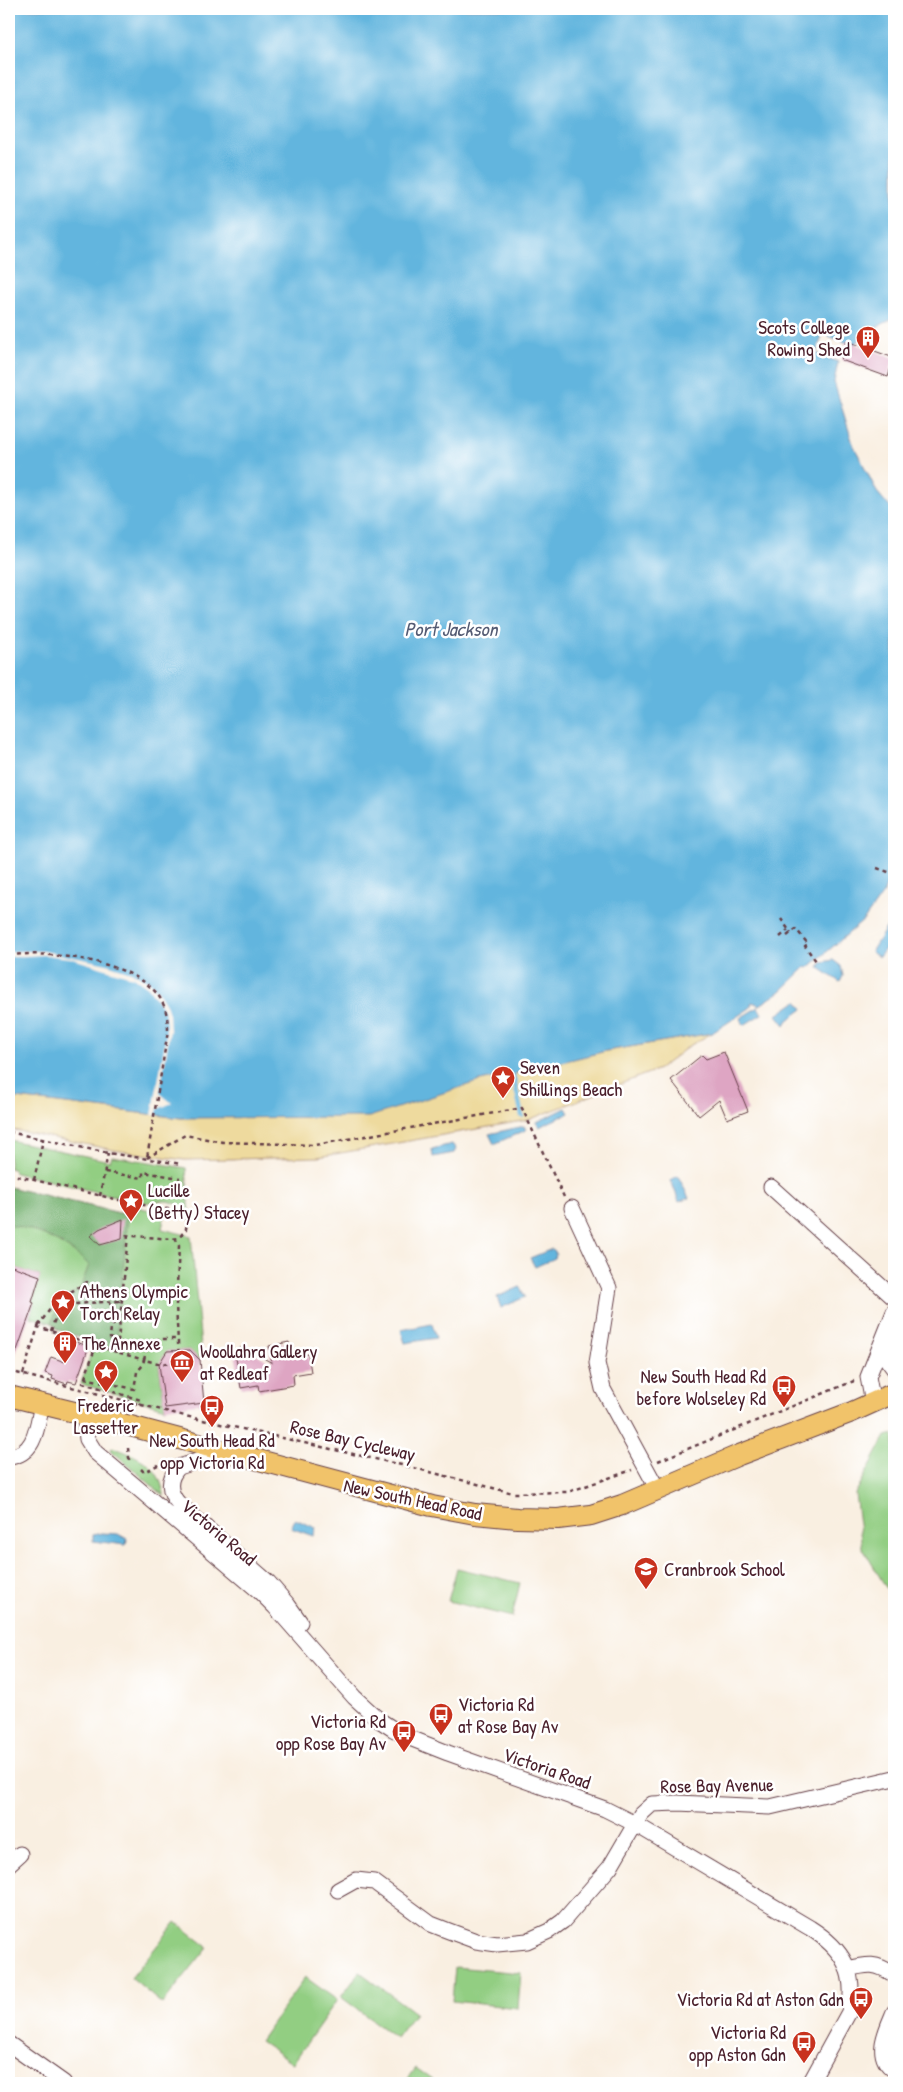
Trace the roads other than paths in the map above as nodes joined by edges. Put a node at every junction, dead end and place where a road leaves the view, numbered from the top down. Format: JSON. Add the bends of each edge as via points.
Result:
{"nodes":[{"id":1,"x":771,"y":1187,"type":"dead end"},
{"id":2,"x":568,"y":1202,"type":"road end"},
{"id":3,"x":894,"y":1298,"type":"edge"},
{"id":4,"x":894,"y":1312,"type":"edge"},
{"id":5,"x":884,"y":1337,"type":"junction"},
{"id":6,"x":894,"y":1369,"type":"edge"},
{"id":7,"x":894,"y":1392,"type":"edge"},
{"id":8,"x":9,"y":1396,"type":"edge"},
{"id":9,"x":873,"y":1403,"type":"junction"},
{"id":10,"x":42,"y":1404,"type":"junction"},
{"id":11,"x":84,"y":1414,"type":"junction"},
{"id":12,"x":225,"y":1452,"type":"junction"},
{"id":13,"x":9,"y":1457,"type":"edge"},
{"id":14,"x":658,"y":1490,"type":"junction"},
{"id":15,"x":333,"y":1672,"type":"junction"},
{"id":16,"x":894,"y":1778,"type":"edge"},
{"id":17,"x":636,"y":1824,"type":"junction"},
{"id":18,"x":338,"y":1890,"type":"dead end"},
{"id":19,"x":847,"y":1969,"type":"junction"},
{"id":20,"x":894,"y":1975,"type":"edge"},
{"id":21,"x":894,"y":2012,"type":"edge"},
{"id":22,"x":9,"y":2044,"type":"edge"},
{"id":23,"x":894,"y":2070,"type":"edge"},
{"id":24,"x":64,"y":2083,"type":"edge"},
{"id":25,"x":810,"y":2083,"type":"edge"}],
"edges":[{"from":1,"to":3,"type":"street"},
{"from":2,"to":14,"type":"street","via":[[609,1288],[597,1363],[603,1389]]},
{"from":4,"to":5,"type":"street"},
{"from":5,"to":6,"type":"street","via":[[888,1361]]},
{"from":5,"to":9,"type":"street","via":[[868,1377]]},
{"from":7,"to":9,"type":"main road","name":"New South Head Road"},
{"from":8,"to":10,"type":"main road","name":"New South Head Road"},
{"from":9,"to":14,"type":"main road","name":"New South Head Road"},
{"from":10,"to":11,"type":"main road","name":"New South Head Road"},
{"from":10,"to":13,"type":"street","via":[[32,1444],[19,1456]]},
{"from":11,"to":12,"type":"main road","name":"New South Head Road"},
{"from":11,"to":15,"type":"street","name":"Victoria Road","via":[[88,1439],[95,1452],[259,1592]]},
{"from":12,"to":14,"type":"main road","name":"New South Head Road","via":[[418,1503],[484,1515],[558,1519],[591,1515]]},
{"from":12,"to":15,"type":"street","via":[[179,1467],[169,1483],[173,1496],[277,1592]]},
{"from":15,"to":17,"type":"street","name":"Victoria Road","via":[[379,1720],[410,1738]]},
{"from":16,"to":17,"type":"street","name":"Rose Bay Avenue","via":[[770,1807],[652,1804]]},
{"from":17,"to":18,"type":"street","via":[[610,1867],[564,1921],[527,1940],[497,1944],[476,1941],[431,1924],[374,1882],[356,1880]]},
{"from":17,"to":19,"type":"street","name":"Victoria Road","via":[[826,1938],[836,1947]]},
{"from":19,"to":20,"type":"street","via":[[877,1965]]},
{"from":19,"to":25,"type":"street","name":"Victoria Road","via":[[851,1994],[848,2012]]},
{"from":21,"to":23,"type":"street","via":[[882,2052],[884,2060]]},
{"from":22,"to":24,"type":"street"}]}
